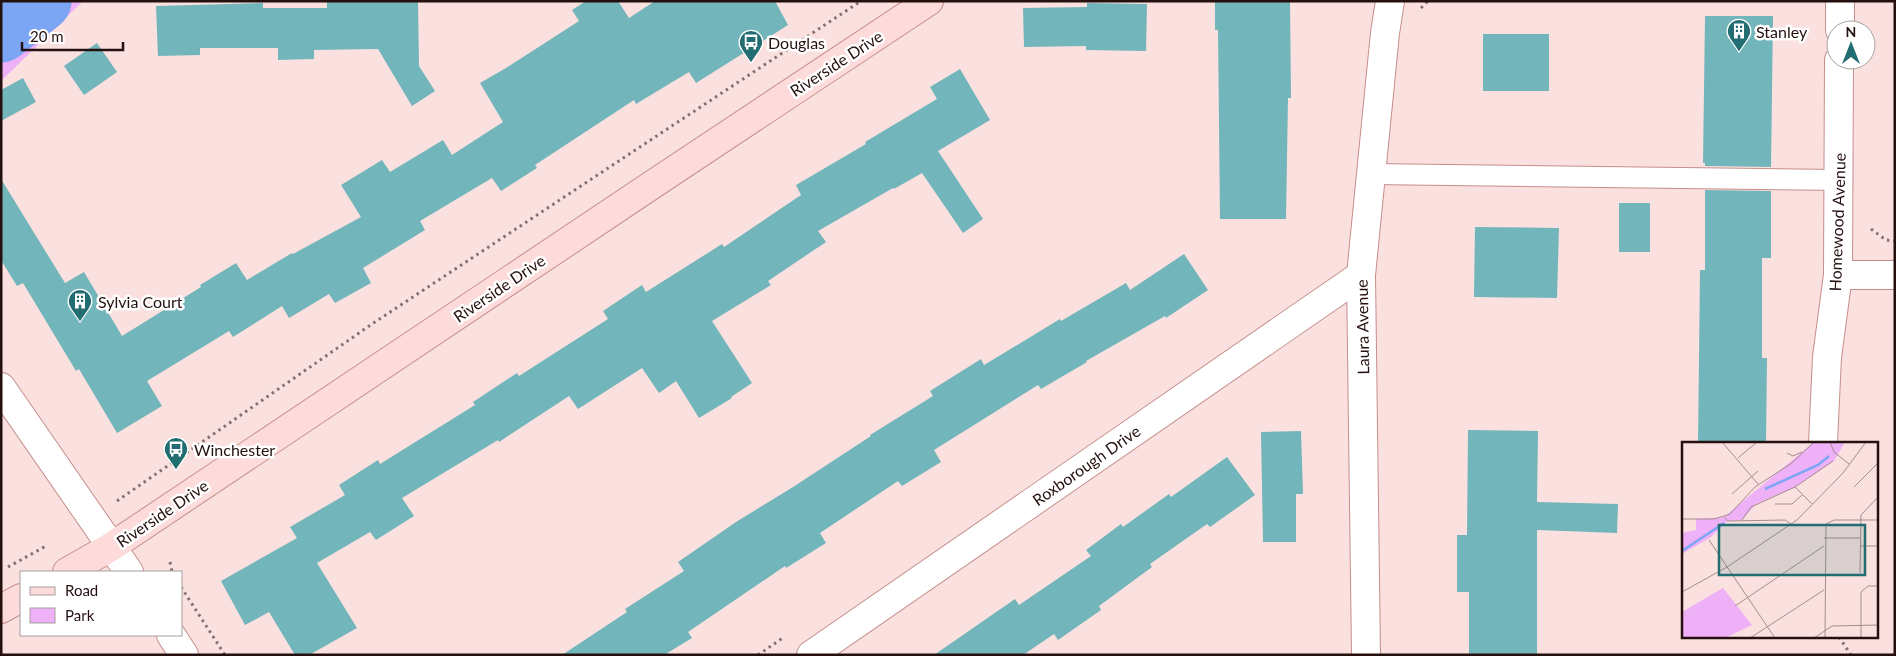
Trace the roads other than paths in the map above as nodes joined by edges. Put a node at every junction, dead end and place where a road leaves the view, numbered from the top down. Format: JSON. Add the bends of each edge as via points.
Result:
{"nodes":[{"id":1,"x":930,"y":1,"type":"edge"},
{"id":2,"x":1390,"y":1,"type":"edge"},
{"id":3,"x":1840,"y":1,"type":"edge"},
{"id":4,"x":1840,"y":20,"type":"edge"},
{"id":5,"x":1839,"y":70,"type":"edge"},
{"id":6,"x":1371,"y":174,"type":"junction"},
{"id":7,"x":1839,"y":180,"type":"junction"},
{"id":8,"x":1361,"y":275,"type":"junction"},
{"id":9,"x":1838,"y":275,"type":"junction"},
{"id":10,"x":1885,"y":275,"type":"edge"},
{"id":11,"x":1,"y":388,"type":"edge"},
{"id":12,"x":1824,"y":442,"type":"edge"},
{"id":13,"x":112,"y":547,"type":"junction"},
{"id":14,"x":69,"y":571,"type":"edge"},
{"id":15,"x":127,"y":571,"type":"edge"},
{"id":16,"x":20,"y":599,"type":"edge"},
{"id":17,"x":1,"y":609,"type":"edge"},
{"id":18,"x":172,"y":636,"type":"edge"},
{"id":19,"x":184,"y":655,"type":"edge"},
{"id":20,"x":811,"y":655,"type":"edge"},
{"id":21,"x":1366,"y":655,"type":"edge"}],
"edges":[{"from":1,"to":13,"type":"street","name":"Riverside Drive"},
{"from":2,"to":6,"type":"street","name":"Laura Avenue"},
{"from":3,"to":4,"type":"street"},
{"from":5,"to":7,"type":"street","name":"Homewood Avenue"},
{"from":6,"to":7,"type":"lane"},
{"from":6,"to":8,"type":"street","name":"Laura Avenue"},
{"from":7,"to":9,"type":"street","name":"Homewood Avenue"},
{"from":8,"to":20,"type":"street","name":"Roxborough Drive"},
{"from":8,"to":21,"type":"street","name":"Laura Avenue"},
{"from":9,"to":10,"type":"street"},
{"from":9,"to":12,"type":"street","name":"Homewood Avenue","via":[[1826,357]]},
{"from":11,"to":13,"type":"street"},
{"from":13,"to":14,"type":"street","name":"Riverside Drive"},
{"from":13,"to":15,"type":"street"},
{"from":16,"to":17,"type":"street"},
{"from":18,"to":19,"type":"street"}]}
